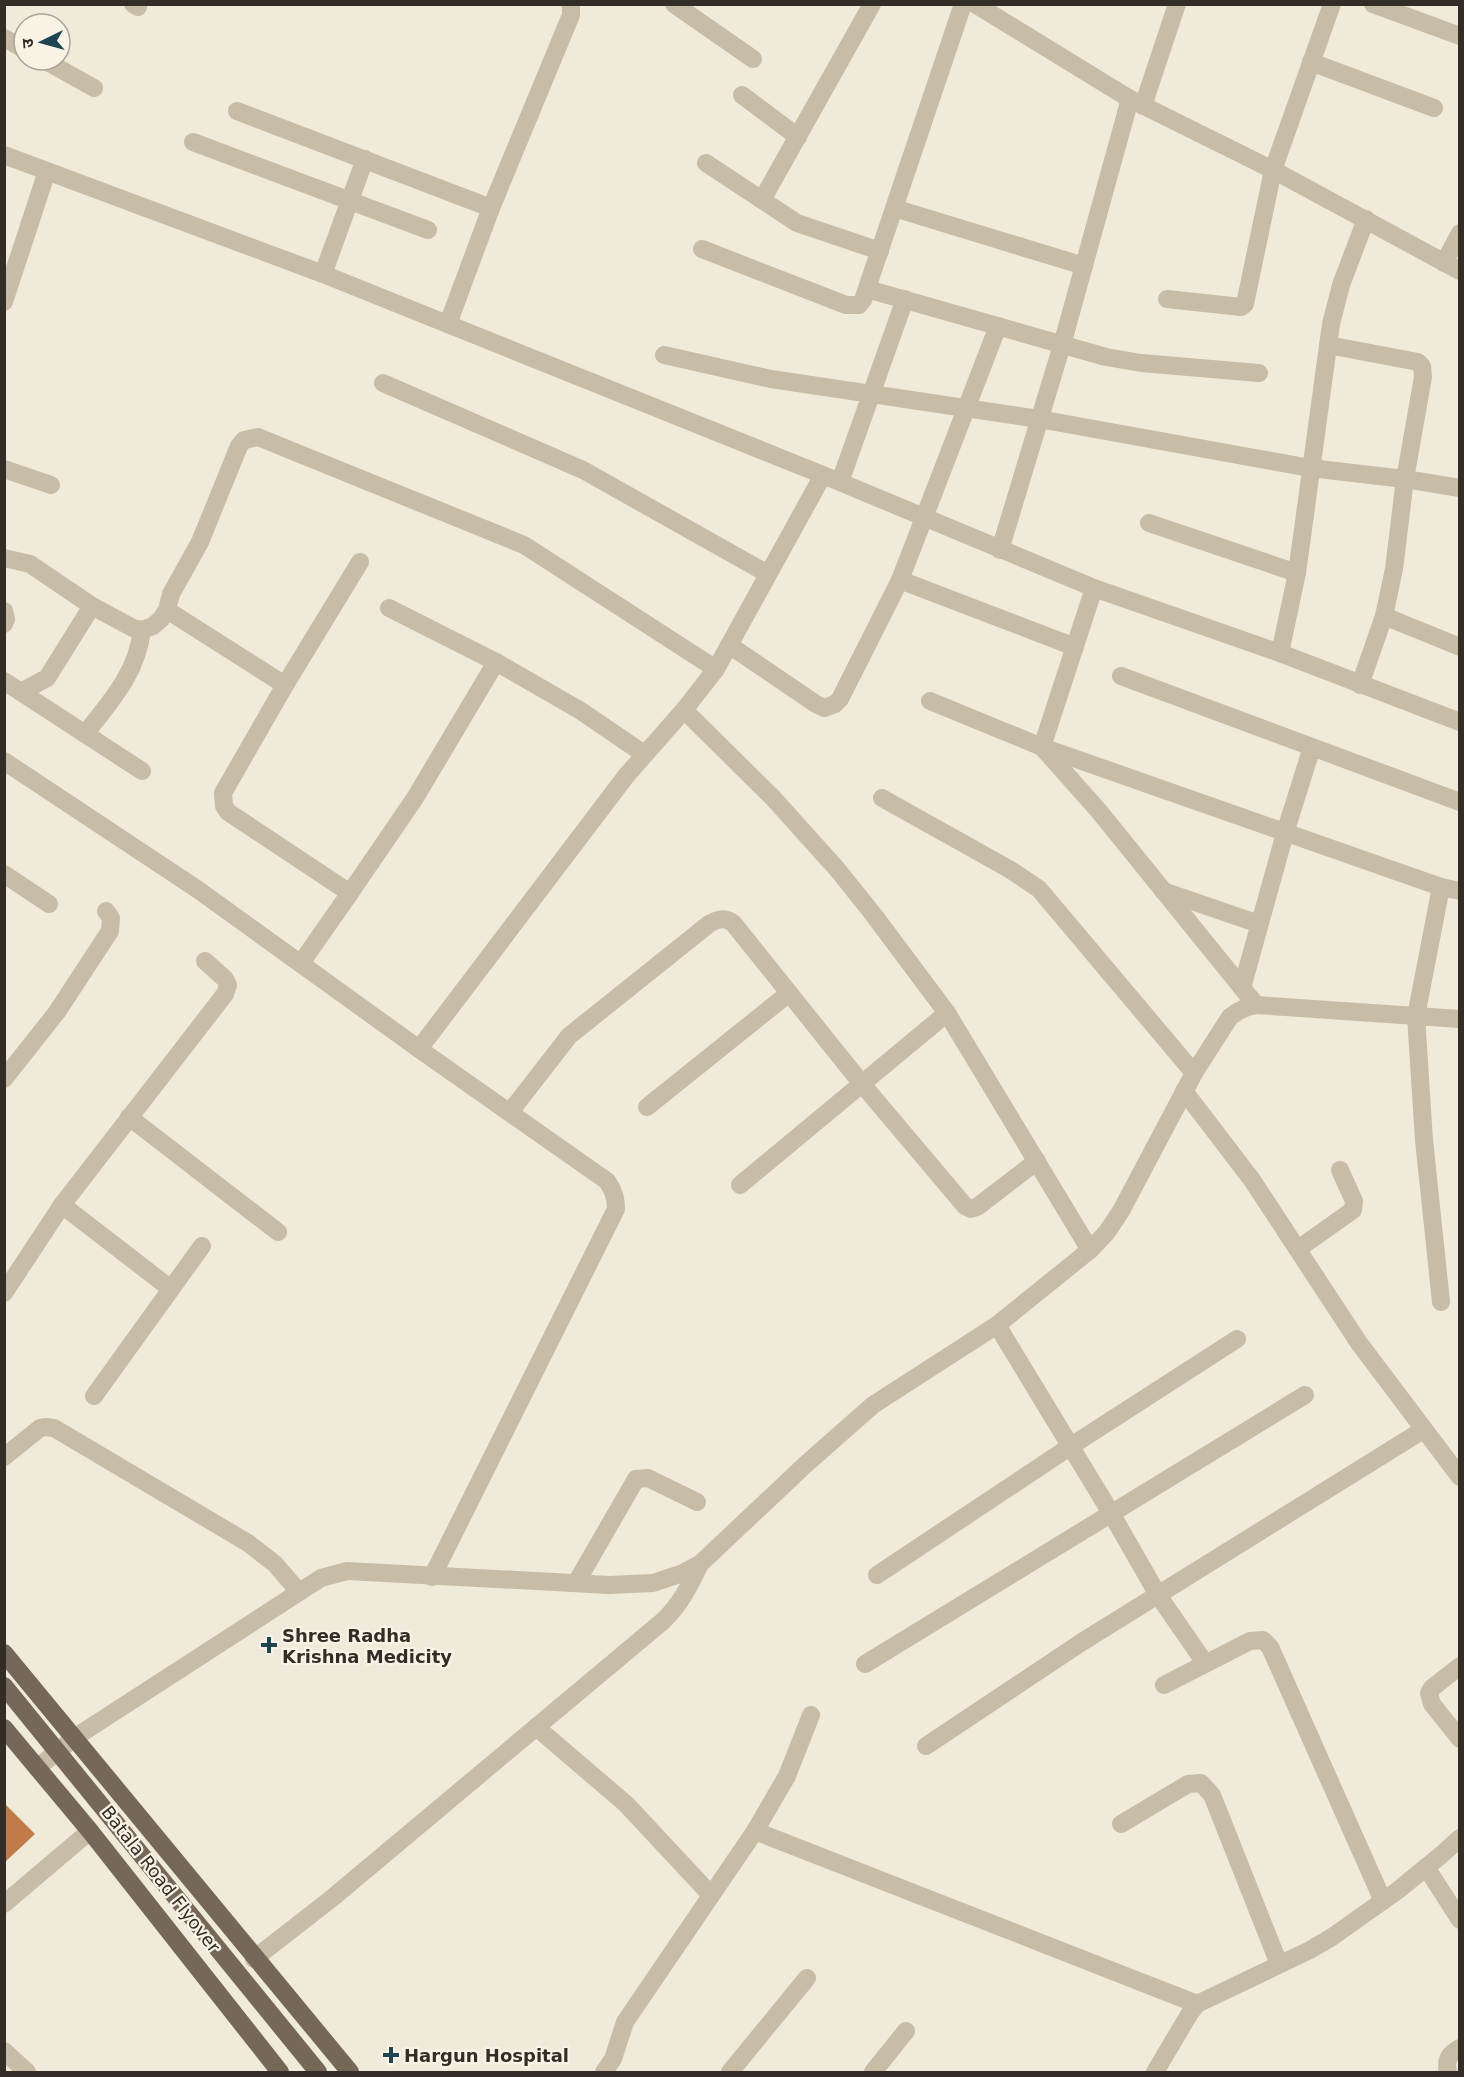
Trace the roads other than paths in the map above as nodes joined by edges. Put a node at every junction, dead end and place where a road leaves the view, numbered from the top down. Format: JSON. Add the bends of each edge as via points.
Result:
{"nodes":[{"id":1,"x":571,"y":4,"type":"edge"},
{"id":2,"x":872,"y":4,"type":"edge"},
{"id":3,"x":963,"y":4,"type":"edge"},
{"id":4,"x":975,"y":4,"type":"edge"},
{"id":5,"x":1177,"y":4,"type":"edge"},
{"id":6,"x":1332,"y":4,"type":"edge"},
{"id":7,"x":1373,"y":4,"type":"edge"},
{"id":8,"x":680,"y":6,"type":"edge"},
{"id":9,"x":1460,"y":36,"type":"edge"},
{"id":10,"x":753,"y":59,"type":"dead end"},
{"id":11,"x":1311,"y":62,"type":"junction"},
{"id":12,"x":65,"y":72,"type":"edge"},
{"id":13,"x":94,"y":88,"type":"dead end"},
{"id":14,"x":742,"y":95,"type":"dead end"},
{"id":15,"x":1137,"y":103,"type":"junction"},
{"id":16,"x":1434,"y":108,"type":"dead end"},
{"id":17,"x":237,"y":111,"type":"dead end"},
{"id":18,"x":798,"y":137,"type":"junction"},
{"id":19,"x":193,"y":142,"type":"dead end"},
{"id":20,"x":4,"y":155,"type":"edge"},
{"id":21,"x":365,"y":159,"type":"junction"},
{"id":22,"x":706,"y":163,"type":"dead end"},
{"id":23,"x":1273,"y":170,"type":"junction"},
{"id":24,"x":47,"y":171,"type":"junction"},
{"id":25,"x":762,"y":200,"type":"junction"},
{"id":26,"x":349,"y":201,"type":"junction"},
{"id":27,"x":894,"y":207,"type":"junction"},
{"id":28,"x":491,"y":208,"type":"junction"},
{"id":29,"x":1366,"y":219,"type":"junction"},
{"id":30,"x":428,"y":230,"type":"dead end"},
{"id":31,"x":1460,"y":233,"type":"edge"},
{"id":32,"x":702,"y":249,"type":"dead end"},
{"id":33,"x":880,"y":251,"type":"junction"},
{"id":34,"x":1084,"y":266,"type":"junction"},
{"id":35,"x":1452,"y":267,"type":"edge"},
{"id":36,"x":323,"y":274,"type":"junction"},
{"id":37,"x":8,"y":278,"type":"edge"},
{"id":38,"x":867,"y":289,"type":"junction"},
{"id":39,"x":905,"y":299,"type":"junction"},
{"id":40,"x":1167,"y":299,"type":"dead end"},
{"id":41,"x":4,"y":302,"type":"edge"},
{"id":42,"x":447,"y":324,"type":"junction"},
{"id":43,"x":998,"y":326,"type":"junction"},
{"id":44,"x":1062,"y":345,"type":"junction"},
{"id":45,"x":1328,"y":345,"type":"junction"},
{"id":46,"x":664,"y":356,"type":"dead end"},
{"id":47,"x":1259,"y":373,"type":"dead end"},
{"id":48,"x":383,"y":382,"type":"dead end"},
{"id":49,"x":872,"y":393,"type":"junction"},
{"id":50,"x":967,"y":408,"type":"junction"},
{"id":51,"x":1039,"y":419,"type":"junction"},
{"id":52,"x":1310,"y":468,"type":"junction"},
{"id":53,"x":4,"y":469,"type":"edge"},
{"id":54,"x":823,"y":475,"type":"junction"},
{"id":55,"x":1405,"y":479,"type":"junction"},
{"id":56,"x":840,"y":482,"type":"junction"},
{"id":57,"x":51,"y":485,"type":"dead end"},
{"id":58,"x":1460,"y":488,"type":"edge"},
{"id":59,"x":924,"y":519,"type":"junction"},
{"id":60,"x":1149,"y":523,"type":"dead end"},
{"id":61,"x":1000,"y":549,"type":"junction"},
{"id":62,"x":4,"y":558,"type":"edge"},
{"id":63,"x":360,"y":562,"type":"dead end"},
{"id":64,"x":1297,"y":573,"type":"junction"},
{"id":65,"x":768,"y":574,"type":"junction"},
{"id":66,"x":900,"y":580,"type":"junction"},
{"id":67,"x":1094,"y":588,"type":"junction"},
{"id":68,"x":92,"y":606,"type":"junction"},
{"id":69,"x":389,"y":608,"type":"dead end"},
{"id":70,"x":167,"y":610,"type":"junction"},
{"id":71,"x":4,"y":611,"type":"edge"},
{"id":72,"x":1384,"y":616,"type":"junction"},
{"id":73,"x":4,"y":624,"type":"edge"},
{"id":74,"x":142,"y":630,"type":"junction"},
{"id":75,"x":729,"y":645,"type":"junction"},
{"id":76,"x":1075,"y":647,"type":"junction"},
{"id":77,"x":1460,"y":647,"type":"edge"},
{"id":78,"x":1280,"y":653,"type":"junction"},
{"id":79,"x":496,"y":662,"type":"junction"},
{"id":80,"x":716,"y":669,"type":"junction"},
{"id":81,"x":1121,"y":676,"type":"dead end"},
{"id":82,"x":4,"y":681,"type":"edge"},
{"id":83,"x":285,"y":685,"type":"junction"},
{"id":84,"x":1360,"y":685,"type":"junction"},
{"id":85,"x":21,"y":692,"type":"junction"},
{"id":86,"x":930,"y":701,"type":"dead end"},
{"id":87,"x":684,"y":710,"type":"junction"},
{"id":88,"x":1459,"y":719,"type":"edge"},
{"id":89,"x":85,"y":734,"type":"junction"},
{"id":90,"x":1042,"y":747,"type":"junction"},
{"id":91,"x":1312,"y":747,"type":"junction"},
{"id":92,"x":644,"y":754,"type":"junction"},
{"id":93,"x":4,"y":761,"type":"edge"},
{"id":94,"x":142,"y":771,"type":"dead end"},
{"id":95,"x":882,"y":798,"type":"dead end"},
{"id":96,"x":1460,"y":802,"type":"edge"},
{"id":97,"x":1285,"y":833,"type":"junction"},
{"id":98,"x":4,"y":874,"type":"edge"},
{"id":99,"x":1441,"y":887,"type":"junction"},
{"id":100,"x":1163,"y":891,"type":"junction"},
{"id":101,"x":1460,"y":891,"type":"edge"},
{"id":102,"x":350,"y":893,"type":"junction"},
{"id":103,"x":49,"y":904,"type":"dead end"},
{"id":104,"x":106,"y":911,"type":"dead end"},
{"id":105,"x":1259,"y":924,"type":"junction"},
{"id":106,"x":205,"y":961,"type":"dead end"},
{"id":107,"x":301,"y":963,"type":"junction"},
{"id":108,"x":1242,"y":988,"type":"junction"},
{"id":109,"x":789,"y":994,"type":"junction"},
{"id":110,"x":1256,"y":1005,"type":"junction"},
{"id":111,"x":947,"y":1013,"type":"junction"},
{"id":112,"x":1416,"y":1016,"type":"junction"},
{"id":113,"x":1460,"y":1019,"type":"edge"},
{"id":114,"x":419,"y":1049,"type":"junction"},
{"id":115,"x":1194,"y":1073,"type":"junction"},
{"id":116,"x":4,"y":1079,"type":"edge"},
{"id":117,"x":862,"y":1084,"type":"junction"},
{"id":118,"x":1184,"y":1091,"type":"junction"},
{"id":119,"x":647,"y":1107,"type":"dead end"},
{"id":120,"x":510,"y":1112,"type":"junction"},
{"id":121,"x":129,"y":1117,"type":"junction"},
{"id":122,"x":1037,"y":1161,"type":"junction"},
{"id":123,"x":1340,"y":1170,"type":"dead end"},
{"id":124,"x":740,"y":1185,"type":"dead end"},
{"id":125,"x":62,"y":1205,"type":"junction"},
{"id":126,"x":278,"y":1232,"type":"dead end"},
{"id":127,"x":202,"y":1246,"type":"dead end"},
{"id":128,"x":1298,"y":1249,"type":"junction"},
{"id":129,"x":1090,"y":1250,"type":"junction"},
{"id":130,"x":171,"y":1289,"type":"junction"},
{"id":131,"x":4,"y":1293,"type":"edge"},
{"id":132,"x":1441,"y":1302,"type":"dead end"},
{"id":133,"x":997,"y":1325,"type":"junction"},
{"id":134,"x":1236,"y":1339,"type":"dead end"},
{"id":135,"x":1305,"y":1395,"type":"dead end"},
{"id":136,"x":94,"y":1396,"type":"dead end"},
{"id":137,"x":1423,"y":1430,"type":"junction"},
{"id":138,"x":1071,"y":1446,"type":"junction"},
{"id":139,"x":4,"y":1457,"type":"edge"},
{"id":140,"x":1460,"y":1477,"type":"edge"},
{"id":141,"x":697,"y":1502,"type":"dead end"},
{"id":142,"x":1111,"y":1513,"type":"junction"},
{"id":143,"x":700,"y":1564,"type":"junction"},
{"id":144,"x":877,"y":1575,"type":"dead end"},
{"id":145,"x":432,"y":1577,"type":"junction"},
{"id":146,"x":576,"y":1583,"type":"junction"},
{"id":147,"x":299,"y":1592,"type":"junction"},
{"id":148,"x":1158,"y":1595,"type":"junction"},
{"id":149,"x":4,"y":1653,"type":"edge"},
{"id":150,"x":1205,"y":1663,"type":"junction"},
{"id":151,"x":866,"y":1664,"type":"dead end"},
{"id":152,"x":1460,"y":1666,"type":"edge"},
{"id":153,"x":1164,"y":1685,"type":"dead end"},
{"id":154,"x":4,"y":1686,"type":"edge"},
{"id":155,"x":811,"y":1715,"type":"dead end"},
{"id":156,"x":536,"y":1727,"type":"junction"},
{"id":157,"x":4,"y":1728,"type":"edge"},
{"id":158,"x":74,"y":1738,"type":"junction"},
{"id":159,"x":1460,"y":1739,"type":"edge"},
{"id":160,"x":926,"y":1746,"type":"dead end"},
{"id":161,"x":37,"y":1768,"type":"junction"},
{"id":162,"x":1121,"y":1824,"type":"dead end"},
{"id":163,"x":90,"y":1831,"type":"junction"},
{"id":164,"x":755,"y":1831,"type":"junction"},
{"id":165,"x":1460,"y":1838,"type":"edge"},
{"id":166,"x":1426,"y":1868,"type":"junction"},
{"id":167,"x":711,"y":1895,"type":"junction"},
{"id":168,"x":1383,"y":1901,"type":"junction"},
{"id":169,"x":4,"y":1904,"type":"edge"},
{"id":170,"x":1460,"y":1920,"type":"edge"},
{"id":171,"x":254,"y":1959,"type":"junction"},
{"id":172,"x":1279,"y":1964,"type":"junction"},
{"id":173,"x":807,"y":1978,"type":"dead end"},
{"id":174,"x":1197,"y":2004,"type":"junction"},
{"id":175,"x":906,"y":2031,"type":"dead end"},
{"id":176,"x":1460,"y":2048,"type":"edge"},
{"id":177,"x":4,"y":2052,"type":"edge"},
{"id":178,"x":27,"y":2073,"type":"edge"},
{"id":179,"x":279,"y":2073,"type":"edge"},
{"id":180,"x":318,"y":2073,"type":"edge"},
{"id":181,"x":350,"y":2073,"type":"edge"},
{"id":182,"x":603,"y":2073,"type":"edge"},
{"id":183,"x":730,"y":2073,"type":"edge"},
{"id":184,"x":873,"y":2073,"type":"edge"},
{"id":185,"x":1155,"y":2073,"type":"edge"},
{"id":186,"x":1448,"y":2073,"type":"edge"}],
"edges":[{"from":1,"to":28,"type":"street","via":[[571,15]]},
{"from":2,"to":18,"type":"street"},
{"from":3,"to":27,"type":"street"},
{"from":4,"to":15,"type":"street"},
{"from":5,"to":15,"type":"street"},
{"from":6,"to":11,"type":"street"},
{"from":7,"to":9,"type":"street"},
{"from":8,"to":10,"type":"street"},
{"from":11,"to":16,"type":"street"},
{"from":11,"to":23,"type":"street"},
{"from":12,"to":13,"type":"street"},
{"from":14,"to":18,"type":"street"},
{"from":15,"to":23,"type":"street"},
{"from":15,"to":34,"type":"street"},
{"from":17,"to":21,"type":"street"},
{"from":18,"to":25,"type":"street"},
{"from":19,"to":26,"type":"street"},
{"from":20,"to":24,"type":"street"},
{"from":21,"to":26,"type":"street"},
{"from":21,"to":28,"type":"street"},
{"from":22,"to":25,"type":"street"},
{"from":23,"to":29,"type":"street"},
{"from":23,"to":40,"type":"street","via":[[1245,304],[1241,307]]},
{"from":24,"to":36,"type":"street"},
{"from":24,"to":37,"type":"street"},
{"from":25,"to":33,"type":"street","via":[[797,223]]},
{"from":26,"to":30,"type":"street"},
{"from":26,"to":36,"type":"street"},
{"from":27,"to":33,"type":"street"},
{"from":27,"to":34,"type":"street"},
{"from":28,"to":42,"type":"street"},
{"from":29,"to":35,"type":"street"},
{"from":29,"to":45,"type":"street","via":[[1341,285]]},
{"from":31,"to":35,"type":"street"},
{"from":32,"to":38,"type":"street","via":[[846,305],[859,305]]},
{"from":33,"to":38,"type":"street"},
{"from":34,"to":44,"type":"street"},
{"from":36,"to":42,"type":"street"},
{"from":37,"to":41,"type":"street"},
{"from":38,"to":39,"type":"street"},
{"from":39,"to":43,"type":"street"},
{"from":39,"to":49,"type":"street"},
{"from":42,"to":54,"type":"street"},
{"from":43,"to":44,"type":"street"},
{"from":43,"to":50,"type":"street"},
{"from":44,"to":47,"type":"street","via":[[1122,360]]},
{"from":44,"to":51,"type":"street"},
{"from":45,"to":52,"type":"street"},
{"from":45,"to":55,"type":"street","via":[[1418,362],[1422,366]]},
{"from":46,"to":49,"type":"street","via":[[771,379]]},
{"from":48,"to":65,"type":"street","via":[[583,470]]},
{"from":49,"to":50,"type":"street"},
{"from":49,"to":56,"type":"street"},
{"from":50,"to":51,"type":"street"},
{"from":50,"to":59,"type":"street"},
{"from":51,"to":52,"type":"street"},
{"from":51,"to":61,"type":"street"},
{"from":52,"to":55,"type":"street"},
{"from":52,"to":64,"type":"street"},
{"from":53,"to":57,"type":"street"},
{"from":54,"to":56,"type":"street"},
{"from":54,"to":65,"type":"street"},
{"from":55,"to":58,"type":"street"},
{"from":55,"to":72,"type":"street"},
{"from":56,"to":59,"type":"street"},
{"from":59,"to":61,"type":"street"},
{"from":59,"to":66,"type":"street"},
{"from":60,"to":64,"type":"street"},
{"from":61,"to":67,"type":"street"},
{"from":62,"to":68,"type":"street","via":[[30,564]]},
{"from":63,"to":83,"type":"street"},
{"from":64,"to":78,"type":"street"},
{"from":65,"to":75,"type":"street"},
{"from":66,"to":75,"type":"street","via":[[840,699],[829,707],[816,704]]},
{"from":66,"to":76,"type":"street"},
{"from":67,"to":76,"type":"street"},
{"from":67,"to":78,"type":"street"},
{"from":68,"to":74,"type":"street"},
{"from":68,"to":85,"type":"street","via":[[47,678]]},
{"from":69,"to":79,"type":"street"},
{"from":70,"to":74,"type":"street","via":[[153,626]]},
{"from":70,"to":80,"type":"street","via":[[239,446],[244,440],[258,437],[524,545]]},
{"from":70,"to":83,"type":"street"},
{"from":71,"to":73,"type":"street"},
{"from":72,"to":77,"type":"street"},
{"from":72,"to":84,"type":"street"},
{"from":74,"to":89,"type":"street","via":[[139,653],[128,677]]},
{"from":75,"to":80,"type":"street"},
{"from":76,"to":90,"type":"street"},
{"from":78,"to":84,"type":"street"},
{"from":79,"to":92,"type":"street","via":[[581,711]]},
{"from":79,"to":102,"type":"street","via":[[409,808]]},
{"from":80,"to":87,"type":"street"},
{"from":81,"to":91,"type":"street"},
{"from":82,"to":85,"type":"street"},
{"from":83,"to":102,"type":"street","via":[[223,793],[224,806]]},
{"from":84,"to":88,"type":"street"},
{"from":85,"to":89,"type":"street"},
{"from":86,"to":90,"type":"street"},
{"from":87,"to":92,"type":"street"},
{"from":87,"to":111,"type":"street","via":[[773,798],[837,869]]},
{"from":89,"to":94,"type":"street"},
{"from":90,"to":97,"type":"street"},
{"from":90,"to":100,"type":"street"},
{"from":91,"to":96,"type":"street"},
{"from":91,"to":97,"type":"street"},
{"from":92,"to":114,"type":"street"},
{"from":93,"to":107,"type":"street"},
{"from":95,"to":115,"type":"street","via":[[1039,889]]},
{"from":97,"to":99,"type":"street"},
{"from":97,"to":105,"type":"street"},
{"from":98,"to":103,"type":"street"},
{"from":99,"to":101,"type":"street"},
{"from":99,"to":112,"type":"street"},
{"from":100,"to":105,"type":"street"},
{"from":100,"to":108,"type":"street"},
{"from":102,"to":107,"type":"street"},
{"from":104,"to":116,"type":"street","via":[[111,918],[110,931],[57,1012]]},
{"from":105,"to":108,"type":"street"},
{"from":106,"to":121,"type":"street","via":[[225,979],[227,990]]},
{"from":107,"to":114,"type":"street"},
{"from":108,"to":110,"type":"street"},
{"from":109,"to":117,"type":"street"},
{"from":109,"to":119,"type":"street"},
{"from":109,"to":120,"type":"street","via":[[733,923],[727,919],[714,921],[569,1036]]},
{"from":110,"to":112,"type":"street"},
{"from":110,"to":115,"type":"street","via":[[1244,1007],[1230,1017]]},
{"from":111,"to":117,"type":"street"},
{"from":111,"to":122,"type":"street"},
{"from":112,"to":113,"type":"street"},
{"from":112,"to":132,"type":"street"},
{"from":114,"to":120,"type":"street"},
{"from":115,"to":118,"type":"street"},
{"from":117,"to":122,"type":"street","via":[[959,1200],[971,1209]]},
{"from":117,"to":124,"type":"street"},
{"from":118,"to":128,"type":"street","via":[[1252,1180]]},
{"from":118,"to":129,"type":"street","via":[[1121,1211]]},
{"from":120,"to":145,"type":"street","via":[[607,1181],[616,1198],[616,1209]]},
{"from":121,"to":125,"type":"street"},
{"from":121,"to":126,"type":"street"},
{"from":122,"to":129,"type":"street"},
{"from":123,"to":128,"type":"street","via":[[1354,1201],[1353,1210]]},
{"from":125,"to":130,"type":"street"},
{"from":125,"to":131,"type":"street"},
{"from":127,"to":130,"type":"street"},
{"from":128,"to":137,"type":"street","via":[[1359,1343]]},
{"from":129,"to":133,"type":"street"},
{"from":130,"to":136,"type":"street"},
{"from":133,"to":138,"type":"street"},
{"from":133,"to":143,"type":"street","via":[[873,1405]]},
{"from":134,"to":138,"type":"street"},
{"from":135,"to":142,"type":"street"},
{"from":137,"to":140,"type":"street"},
{"from":137,"to":148,"type":"street"},
{"from":138,"to":142,"type":"street"},
{"from":138,"to":144,"type":"street"},
{"from":139,"to":147,"type":"street","via":[[40,1428],[54,1428],[248,1543],[275,1564]]},
{"from":141,"to":146,"type":"street","via":[[648,1478],[636,1479]]},
{"from":142,"to":148,"type":"street"},
{"from":142,"to":151,"type":"street"},
{"from":143,"to":146,"type":"street","via":[[653,1583]]},
{"from":143,"to":156,"type":"street","via":[[673,1611]]},
{"from":145,"to":146,"type":"street"},
{"from":145,"to":147,"type":"street","via":[[346,1571],[321,1578]]},
{"from":147,"to":158,"type":"street"},
{"from":148,"to":150,"type":"street"},
{"from":148,"to":160,"type":"street"},
{"from":149,"to":158,"type":"main road"},
{"from":150,"to":153,"type":"street"},
{"from":150,"to":168,"type":"street","via":[[1256,1639],[1270,1647]]},
{"from":152,"to":159,"type":"street","via":[[1429,1693],[1432,1704]]},
{"from":154,"to":180,"type":"main road","name":"Batala Road Flyover","bridge":true},
{"from":155,"to":164,"type":"street","via":[[787,1776]]},
{"from":156,"to":167,"type":"street","via":[[626,1804]]},
{"from":156,"to":171,"type":"street"},
{"from":157,"to":161,"type":"main road"},
{"from":158,"to":161,"type":"street"},
{"from":158,"to":171,"type":"main road"},
{"from":161,"to":163,"type":"main road"},
{"from":162,"to":172,"type":"street","via":[[1188,1784],[1201,1783],[1208,1788]]},
{"from":163,"to":169,"type":"street"},
{"from":163,"to":179,"type":"main road"},
{"from":164,"to":167,"type":"street"},
{"from":164,"to":174,"type":"street"},
{"from":165,"to":166,"type":"street"},
{"from":166,"to":168,"type":"street"},
{"from":166,"to":170,"type":"street"},
{"from":167,"to":182,"type":"street","via":[[625,2022],[613,2059]]},
{"from":168,"to":172,"type":"street","via":[[1332,1936]]},
{"from":171,"to":181,"type":"main road"},
{"from":172,"to":174,"type":"street"},
{"from":173,"to":183,"type":"street"},
{"from":174,"to":185,"type":"street"},
{"from":175,"to":184,"type":"street"},
{"from":176,"to":186,"type":"street","via":[[1447,2059]]},
{"from":177,"to":178,"type":"street"}]}
